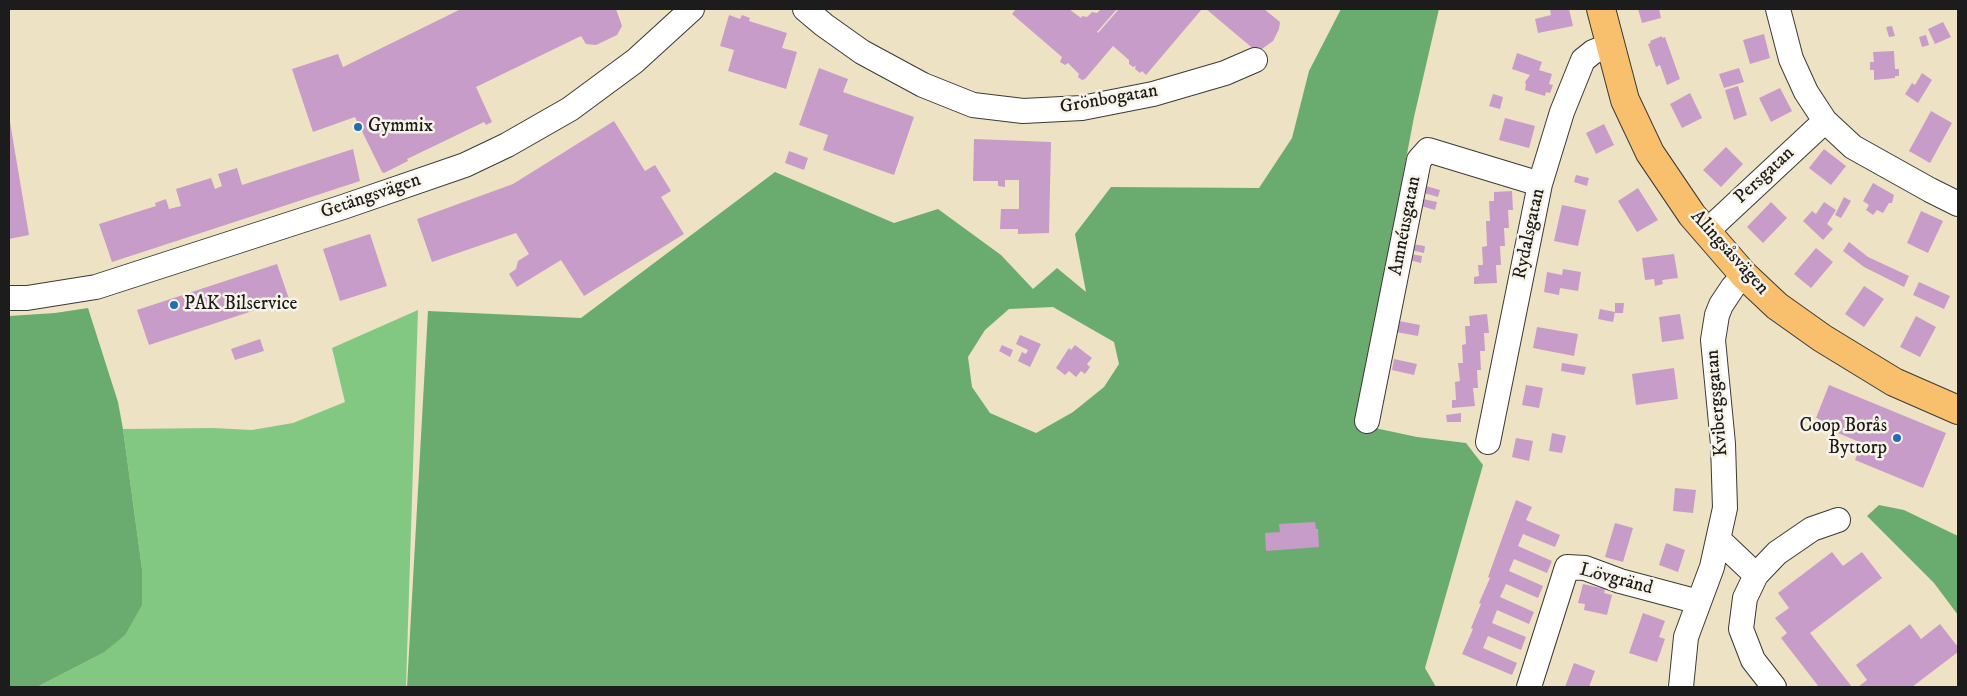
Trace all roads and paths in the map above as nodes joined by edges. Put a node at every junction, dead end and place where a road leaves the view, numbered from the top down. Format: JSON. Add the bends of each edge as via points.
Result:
{"nodes":[{"id":1,"x":692,"y":9,"type":"edge"},
{"id":2,"x":805,"y":9,"type":"edge"},
{"id":3,"x":1601,"y":9,"type":"edge"},
{"id":4,"x":1778,"y":9,"type":"edge"},
{"id":5,"x":1610,"y":45,"type":"junction"},
{"id":6,"x":1255,"y":60,"type":"dead end"},
{"id":7,"x":1825,"y":121,"type":"junction"},
{"id":8,"x":1540,"y":184,"type":"junction"},
{"id":9,"x":1958,"y":204,"type":"edge"},
{"id":10,"x":1706,"y":232,"type":"junction"},
{"id":11,"x":1744,"y":275,"type":"junction"},
{"id":12,"x":9,"y":298,"type":"edge"},
{"id":13,"x":1958,"y":410,"type":"edge"},
{"id":14,"x":1368,"y":421,"type":"dead end"},
{"id":15,"x":1488,"y":442,"type":"dead end"},
{"id":16,"x":1838,"y":520,"type":"dead end"},
{"id":17,"x":1719,"y":540,"type":"junction"},
{"id":18,"x":1756,"y":575,"type":"junction"},
{"id":19,"x":1699,"y":602,"type":"junction"},
{"id":20,"x":1529,"y":687,"type":"edge"},
{"id":21,"x":1681,"y":687,"type":"edge"},
{"id":22,"x":1774,"y":687,"type":"edge"}],
"edges":[{"from":1,"to":12,"type":"street","name":"Getängsvägen","via":[[634,61],[570,109],[465,165],[96,287]]},
{"from":2,"to":6,"type":"street","name":"Grönbogatan","via":[[862,52],[923,85],[973,105],[1023,111],[1082,108],[1154,94],[1225,73]]},
{"from":3,"to":5,"type":"main road","name":"Alingsåsvägen"},
{"from":4,"to":7,"type":"street","via":[[1791,59],[1806,92]]},
{"from":5,"to":8,"type":"street","name":"Rydalsgatan","via":[[1583,60],[1562,112]]},
{"from":5,"to":10,"type":"main road","name":"Alingsåsvägen","via":[[1625,100],[1650,153]]},
{"from":7,"to":9,"type":"street","via":[[1860,151]]},
{"from":7,"to":10,"type":"street","name":"Persgatan"},
{"from":8,"to":14,"type":"street","name":"Amnéusgatan","via":[[1428,150],[1419,160]]},
{"from":8,"to":15,"type":"street","name":"Rydalsgatan"},
{"from":10,"to":11,"type":"main road","name":"Alingsåsvägen"},
{"from":11,"to":13,"type":"main road","name":"Alingsåsvägen","via":[[1777,306],[1836,347],[1894,382]]},
{"from":11,"to":17,"type":"street","name":"Kvibergsgatan","via":[[1717,315],[1713,340],[1723,444],[1725,508]]},
{"from":16,"to":18,"type":"street","via":[[1812,529],[1777,553]]},
{"from":17,"to":18,"type":"street"},
{"from":17,"to":19,"type":"street","name":"Kvibergsgatan"},
{"from":18,"to":22,"type":"street","via":[[1745,598],[1741,629],[1753,660]]},
{"from":19,"to":20,"type":"street","name":"Lövgränd","via":[[1585,568],[1567,568]]},
{"from":19,"to":21,"type":"street","name":"Kvibergsgatan","via":[[1686,637]]}]}
